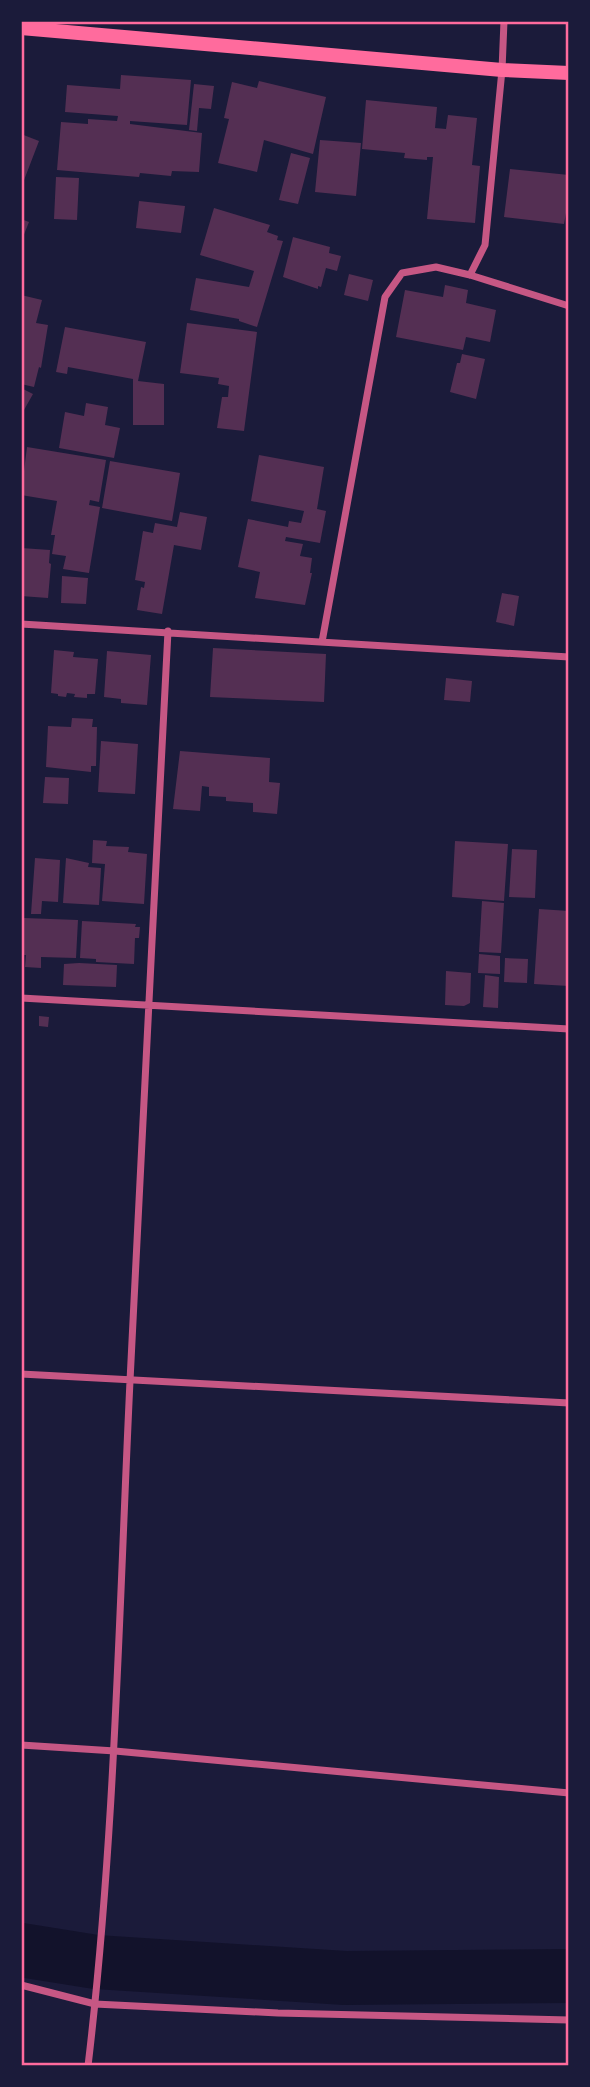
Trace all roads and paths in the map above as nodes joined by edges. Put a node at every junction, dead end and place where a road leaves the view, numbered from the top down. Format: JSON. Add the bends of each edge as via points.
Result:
{"nodes":[{"id":1,"x":504,"y":21,"type":"edge"},
{"id":2,"x":59,"y":26,"type":"edge"},
{"id":3,"x":21,"y":28,"type":"edge"},
{"id":4,"x":502,"y":70,"type":"junction"},
{"id":5,"x":569,"y":73,"type":"edge"},
{"id":6,"x":470,"y":275,"type":"junction"},
{"id":7,"x":569,"y":306,"type":"edge"},
{"id":8,"x":21,"y":624,"type":"edge"},
{"id":9,"x":168,"y":631,"type":"junction"},
{"id":10,"x":322,"y":642,"type":"junction"},
{"id":11,"x":569,"y":657,"type":"edge"},
{"id":12,"x":21,"y":998,"type":"edge"},
{"id":13,"x":150,"y":1004,"type":"junction"},
{"id":14,"x":569,"y":1029,"type":"edge"},
{"id":15,"x":21,"y":1374,"type":"edge"},
{"id":16,"x":130,"y":1380,"type":"junction"},
{"id":17,"x":569,"y":1403,"type":"edge"},
{"id":18,"x":21,"y":1745,"type":"edge"},
{"id":19,"x":115,"y":1751,"type":"junction"},
{"id":20,"x":569,"y":1793,"type":"edge"},
{"id":21,"x":21,"y":1985,"type":"edge"},
{"id":22,"x":95,"y":2004,"type":"junction"},
{"id":23,"x":569,"y":2020,"type":"edge"},
{"id":24,"x":88,"y":2066,"type":"edge"}],
"edges":[{"from":1,"to":4,"type":"street"},
{"from":2,"to":3,"type":"main road"},
{"from":2,"to":4,"type":"main road"},
{"from":4,"to":5,"type":"main road"},
{"from":4,"to":6,"type":"street","via":[[485,245]]},
{"from":6,"to":7,"type":"street"},
{"from":6,"to":10,"type":"street","via":[[436,267],[401,273],[385,297]]},
{"from":8,"to":9,"type":"street"},
{"from":9,"to":10,"type":"street"},
{"from":9,"to":13,"type":"street"},
{"from":10,"to":11,"type":"street"},
{"from":12,"to":13,"type":"street"},
{"from":13,"to":14,"type":"street"},
{"from":13,"to":16,"type":"street"},
{"from":15,"to":16,"type":"street"},
{"from":16,"to":17,"type":"street"},
{"from":16,"to":19,"type":"street"},
{"from":18,"to":19,"type":"street"},
{"from":19,"to":20,"type":"street"},
{"from":19,"to":22,"type":"street"},
{"from":21,"to":22,"type":"street"},
{"from":22,"to":23,"type":"street"},
{"from":22,"to":24,"type":"street"}]}
